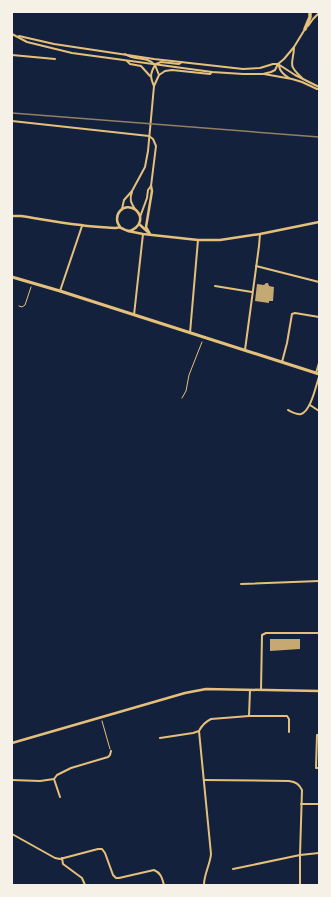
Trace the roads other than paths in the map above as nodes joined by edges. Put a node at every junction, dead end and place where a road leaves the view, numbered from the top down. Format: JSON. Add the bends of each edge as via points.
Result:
{"nodes":[{"id":1,"x":310,"y":12,"type":"edge"},
{"id":2,"x":319,"y":13,"type":"edge"},
{"id":3,"x":306,"y":29,"type":"junction"},
{"id":4,"x":12,"y":34,"type":"edge"},
{"id":5,"x":16,"y":36,"type":"junction"},
{"id":6,"x":294,"y":47,"type":"junction"},
{"id":7,"x":125,"y":54,"type":"junction"},
{"id":8,"x":12,"y":55,"type":"edge"},
{"id":9,"x":55,"y":59,"type":"dead end"},
{"id":10,"x":127,"y":61,"type":"junction"},
{"id":11,"x":183,"y":62,"type":"junction"},
{"id":12,"x":278,"y":64,"type":"junction"},
{"id":13,"x":155,"y":65,"type":"junction"},
{"id":14,"x":212,"y":72,"type":"junction"},
{"id":15,"x":263,"y":74,"type":"junction"},
{"id":16,"x":159,"y":75,"type":"junction"},
{"id":17,"x":150,"y":76,"type":"junction"},
{"id":18,"x":292,"y":79,"type":"junction"},
{"id":19,"x":304,"y":79,"type":"junction"},
{"id":20,"x":154,"y":86,"type":"junction"},
{"id":21,"x":319,"y":88,"type":"edge"},
{"id":22,"x":12,"y":122,"type":"edge"},
{"id":23,"x":151,"y":186,"type":"junction"},
{"id":24,"x":132,"y":191,"type":"junction"},
{"id":25,"x":122,"y":209,"type":"junction"},
{"id":26,"x":135,"y":210,"type":"junction"},
{"id":27,"x":12,"y":216,"type":"edge"},
{"id":28,"x":140,"y":218,"type":"junction"},
{"id":29,"x":319,"y":222,"type":"edge"},
{"id":30,"x":139,"y":224,"type":"junction"},
{"id":31,"x":82,"y":226,"type":"junction"},
{"id":32,"x":121,"y":228,"type":"junction"},
{"id":33,"x":128,"y":231,"type":"junction"},
{"id":34,"x":143,"y":234,"type":"junction"},
{"id":35,"x":150,"y":234,"type":"junction"},
{"id":36,"x":260,"y":234,"type":"junction"},
{"id":37,"x":198,"y":240,"type":"junction"},
{"id":38,"x":256,"y":266,"type":"junction"},
{"id":39,"x":12,"y":277,"type":"edge"},
{"id":40,"x":319,"y":282,"type":"edge"},
{"id":41,"x":215,"y":286,"type":"dead end"},
{"id":42,"x":60,"y":291,"type":"junction"},
{"id":43,"x":252,"y":292,"type":"junction"},
{"id":44,"x":134,"y":315,"type":"junction"},
{"id":45,"x":319,"y":317,"type":"edge"},
{"id":46,"x":190,"y":333,"type":"junction"},
{"id":47,"x":245,"y":350,"type":"junction"},
{"id":48,"x":282,"y":362,"type":"junction"},
{"id":49,"x":319,"y":363,"type":"edge"},
{"id":50,"x":318,"y":373,"type":"edge"},
{"id":51,"x":319,"y":377,"type":"edge"},
{"id":52,"x":310,"y":405,"type":"junction"},
{"id":53,"x":288,"y":410,"type":"dead end"},
{"id":54,"x":319,"y":411,"type":"edge"},
{"id":55,"x":319,"y":581,"type":"edge"},
{"id":56,"x":241,"y":584,"type":"dead end"},
{"id":57,"x":319,"y":633,"type":"edge"},
{"id":58,"x":250,"y":690,"type":"junction"},
{"id":59,"x":261,"y":690,"type":"junction"},
{"id":60,"x":319,"y":691,"type":"edge"},
{"id":61,"x":249,"y":716,"type":"junction"},
{"id":62,"x":200,"y":731,"type":"junction"},
{"id":63,"x":288,"y":732,"type":"dead end"},
{"id":64,"x":319,"y":735,"type":"edge"},
{"id":65,"x":160,"y":738,"type":"dead end"},
{"id":66,"x":12,"y":744,"type":"edge"},
{"id":67,"x":111,"y":751,"type":"road end"},
{"id":68,"x":318,"y":751,"type":"edge"},
{"id":69,"x":319,"y":768,"type":"edge"},
{"id":70,"x":54,"y":779,"type":"junction"},
{"id":71,"x":12,"y":780,"type":"edge"},
{"id":72,"x":204,"y":780,"type":"junction"},
{"id":73,"x":60,"y":797,"type":"dead end"},
{"id":74,"x":301,"y":804,"type":"junction"},
{"id":75,"x":319,"y":804,"type":"edge"},
{"id":76,"x":12,"y":834,"type":"edge"},
{"id":77,"x":319,"y":853,"type":"edge"},
{"id":78,"x":300,"y":854,"type":"junction"},
{"id":79,"x":62,"y":858,"type":"junction"},
{"id":80,"x":233,"y":869,"type":"dead end"},
{"id":81,"x":85,"y":885,"type":"edge"},
{"id":82,"x":164,"y":885,"type":"edge"},
{"id":83,"x":204,"y":885,"type":"edge"},
{"id":84,"x":300,"y":885,"type":"edge"}],
"edges":[{"from":1,"to":3,"type":"highway"},
{"from":2,"to":3,"type":"street"},
{"from":3,"to":6,"type":"street"},
{"from":4,"to":5,"type":"street"},
{"from":5,"to":7,"type":"street"},
{"from":5,"to":10,"type":"street","via":[[45,47]]},
{"from":6,"to":12,"type":"street"},
{"from":6,"to":19,"type":"street","via":[[291,61],[293,68]]},
{"from":7,"to":11,"type":"street"},
{"from":7,"to":13,"type":"street","via":[[128,57],[148,60]]},
{"from":8,"to":9,"type":"street"},
{"from":10,"to":13,"type":"street"},
{"from":10,"to":17,"type":"street","via":[[141,66]]},
{"from":11,"to":12,"type":"street","via":[[244,69]]},
{"from":11,"to":13,"type":"street","via":[[161,62]]},
{"from":12,"to":15,"type":"street","via":[[275,70]]},
{"from":12,"to":18,"type":"street","via":[[283,75]]},
{"from":12,"to":19,"type":"street"},
{"from":13,"to":14,"type":"street"},
{"from":13,"to":16,"type":"street"},
{"from":13,"to":17,"type":"street"},
{"from":14,"to":15,"type":"street"},
{"from":14,"to":16,"type":"street","via":[[210,74],[165,70]]},
{"from":15,"to":18,"type":"street"},
{"from":16,"to":20,"type":"street"},
{"from":17,"to":20,"type":"street"},
{"from":18,"to":21,"type":"street"},
{"from":19,"to":21,"type":"street"},
{"from":20,"to":24,"type":"street","via":[[145,167]]},
{"from":22,"to":23,"type":"street","via":[[149,136],[156,146]]},
{"from":23,"to":28,"type":"street"},
{"from":23,"to":35,"type":"street","via":[[146,227]]},
{"from":24,"to":25,"type":"street","via":[[124,200]]},
{"from":24,"to":26,"type":"street","via":[[131,203]]},
{"from":25,"to":26,"type":"street","via":[[128,207]]},
{"from":25,"to":32,"type":"street","via":[[117,218]]},
{"from":26,"to":28,"type":"street"},
{"from":27,"to":31,"type":"street"},
{"from":28,"to":30,"type":"street"},
{"from":29,"to":36,"type":"street"},
{"from":30,"to":33,"type":"street"},
{"from":30,"to":35,"type":"street"},
{"from":31,"to":32,"type":"street"},
{"from":31,"to":42,"type":"street"},
{"from":32,"to":33,"type":"street"},
{"from":33,"to":34,"type":"street"},
{"from":34,"to":35,"type":"street"},
{"from":34,"to":44,"type":"street"},
{"from":35,"to":37,"type":"street"},
{"from":36,"to":37,"type":"street","via":[[220,240]]},
{"from":36,"to":38,"type":"street"},
{"from":37,"to":46,"type":"street"},
{"from":38,"to":40,"type":"street"},
{"from":38,"to":43,"type":"street"},
{"from":39,"to":42,"type":"main road"},
{"from":41,"to":43,"type":"street"},
{"from":42,"to":44,"type":"main road"},
{"from":43,"to":47,"type":"street"},
{"from":44,"to":46,"type":"main road"},
{"from":45,"to":48,"type":"street","via":[[292,314]]},
{"from":46,"to":47,"type":"main road"},
{"from":47,"to":48,"type":"main road"},
{"from":48,"to":50,"type":"main road"},
{"from":49,"to":50,"type":"street"},
{"from":51,"to":52,"type":"street"},
{"from":52,"to":53,"type":"street","via":[[301,414]]},
{"from":52,"to":54,"type":"street"},
{"from":55,"to":56,"type":"street"},
{"from":57,"to":59,"type":"street","via":[[262,635]]},
{"from":58,"to":59,"type":"street"},
{"from":58,"to":61,"type":"street"},
{"from":58,"to":66,"type":"street","via":[[206,689],[185,693]]},
{"from":59,"to":60,"type":"street"},
{"from":61,"to":62,"type":"street","via":[[211,719],[205,722]]},
{"from":61,"to":63,"type":"street","via":[[287,716]]},
{"from":62,"to":65,"type":"street"},
{"from":62,"to":72,"type":"street"},
{"from":64,"to":68,"type":"street","via":[[317,734]]},
{"from":67,"to":70,"type":"street","via":[[108,757],[71,768]]},
{"from":68,"to":69,"type":"street","via":[[316,768]]},
{"from":70,"to":71,"type":"street"},
{"from":70,"to":73,"type":"street"},
{"from":72,"to":74,"type":"street","via":[[295,782],[302,790]]},
{"from":72,"to":83,"type":"street","via":[[211,854]]},
{"from":74,"to":75,"type":"street"},
{"from":74,"to":78,"type":"street"},
{"from":76,"to":79,"type":"street","via":[[55,858]]},
{"from":77,"to":78,"type":"street"},
{"from":78,"to":80,"type":"street"},
{"from":78,"to":84,"type":"street"},
{"from":79,"to":81,"type":"street","via":[[64,864],[82,878]]},
{"from":79,"to":82,"type":"street","via":[[102,849],[116,878],[154,870],[161,874]]}]}
